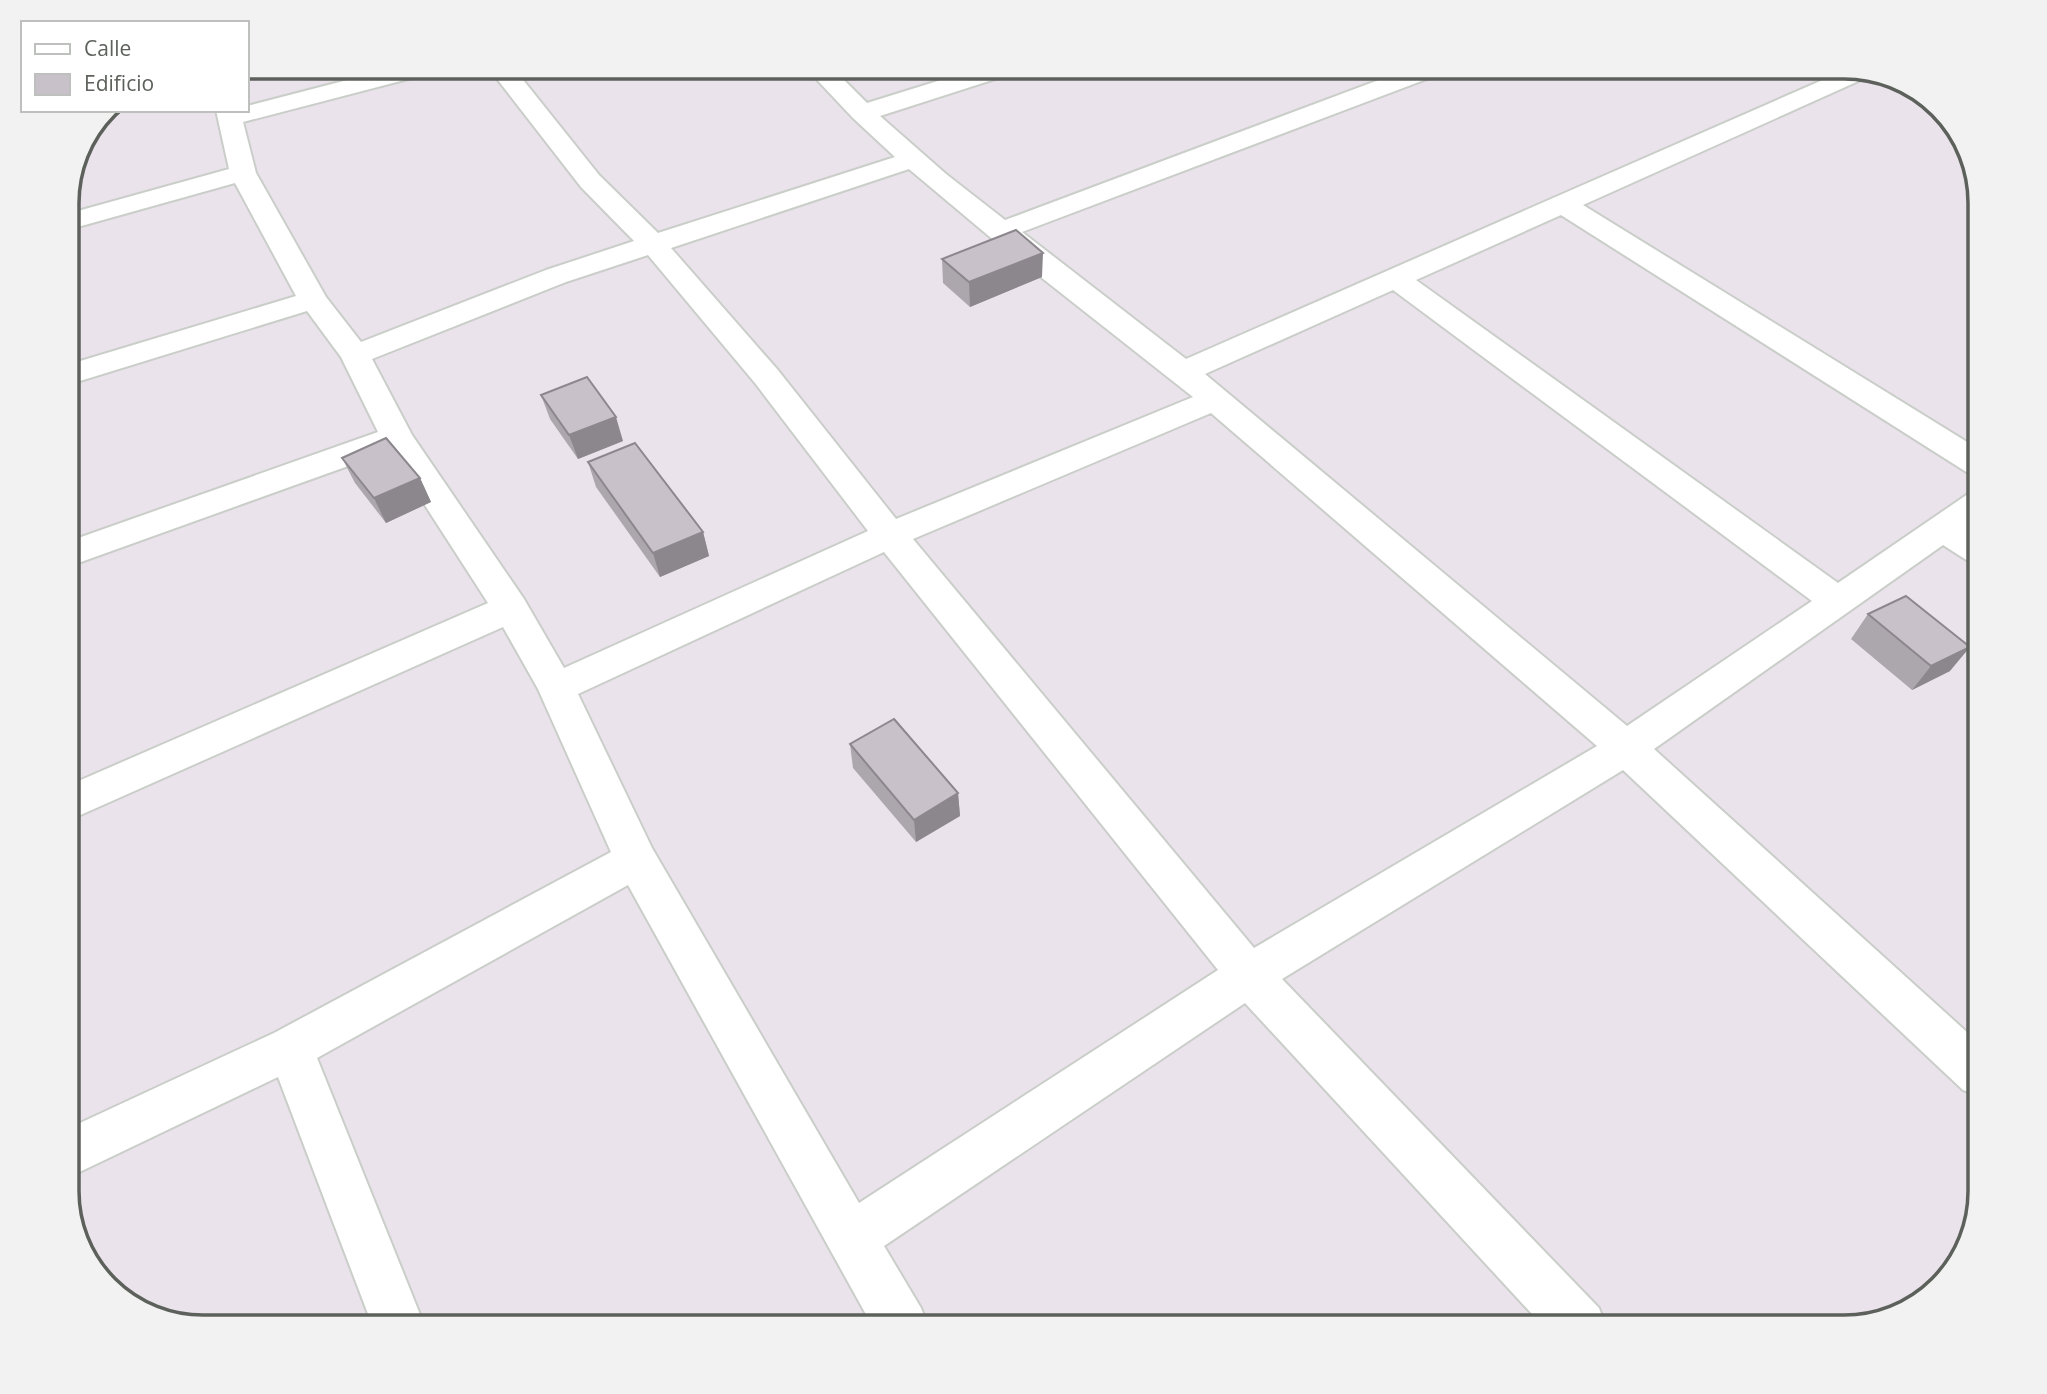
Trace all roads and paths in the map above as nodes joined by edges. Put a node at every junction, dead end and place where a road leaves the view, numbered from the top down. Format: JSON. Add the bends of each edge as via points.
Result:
{"nodes":[{"id":1,"x":377,"y":79,"type":"edge"},
{"id":2,"x":509,"y":79,"type":"edge"},
{"id":3,"x":829,"y":79,"type":"edge"},
{"id":4,"x":971,"y":79,"type":"edge"},
{"id":5,"x":1405,"y":79,"type":"edge"},
{"id":6,"x":1846,"y":79,"type":"edge"},
{"id":7,"x":248,"y":110,"type":"edge"},
{"id":8,"x":862,"y":113,"type":"junction"},
{"id":9,"x":230,"y":114,"type":"edge"},
{"id":10,"x":914,"y":159,"type":"junction"},
{"id":11,"x":243,"y":173,"type":"junction"},
{"id":12,"x":1563,"y":205,"type":"junction"},
{"id":13,"x":79,"y":219,"type":"edge"},
{"id":14,"x":1000,"y":231,"type":"junction"},
{"id":15,"x":653,"y":244,"type":"junction"},
{"id":16,"x":1395,"y":278,"type":"junction"},
{"id":17,"x":313,"y":300,"type":"junction"},
{"id":18,"x":355,"y":355,"type":"junction"},
{"id":19,"x":79,"y":371,"type":"edge"},
{"id":20,"x":1183,"y":372,"type":"junction"},
{"id":21,"x":1213,"y":400,"type":"junction"},
{"id":22,"x":397,"y":437,"type":"junction"},
{"id":23,"x":1968,"y":457,"type":"edge"},
{"id":24,"x":1968,"y":510,"type":"edge"},
{"id":25,"x":1943,"y":528,"type":"junction"},
{"id":26,"x":890,"y":535,"type":"junction"},
{"id":27,"x":1968,"y":544,"type":"edge"},
{"id":28,"x":79,"y":551,"type":"edge"},
{"id":29,"x":1839,"y":602,"type":"junction"},
{"id":30,"x":511,"y":608,"type":"junction"},
{"id":31,"x":556,"y":688,"type":"junction"},
{"id":32,"x":1626,"y":748,"type":"junction"},
{"id":33,"x":79,"y":799,"type":"edge"},
{"id":34,"x":636,"y":860,"type":"junction"},
{"id":35,"x":1249,"y":975,"type":"junction"},
{"id":36,"x":290,"y":1048,"type":"junction"},
{"id":37,"x":1968,"y":1063,"type":"edge"},
{"id":38,"x":79,"y":1148,"type":"edge"},
{"id":39,"x":850,"y":1239,"type":"junction"},
{"id":40,"x":394,"y":1315,"type":"edge"},
{"id":41,"x":894,"y":1315,"type":"edge"},
{"id":42,"x":1568,"y":1315,"type":"edge"}],
"edges":[{"from":1,"to":7,"type":"street"},
{"from":2,"to":15,"type":"street","via":[[590,181]]},
{"from":3,"to":8,"type":"street"},
{"from":4,"to":8,"type":"street"},
{"from":5,"to":14,"type":"street"},
{"from":6,"to":12,"type":"street"},
{"from":8,"to":10,"type":"street"},
{"from":9,"to":11,"type":"street"},
{"from":10,"to":14,"type":"street"},
{"from":10,"to":15,"type":"street"},
{"from":11,"to":13,"type":"street"},
{"from":11,"to":17,"type":"street"},
{"from":12,"to":16,"type":"street"},
{"from":12,"to":23,"type":"street"},
{"from":14,"to":20,"type":"street"},
{"from":15,"to":18,"type":"street","via":[[556,276]]},
{"from":15,"to":26,"type":"street","via":[[766,376]]},
{"from":16,"to":20,"type":"street"},
{"from":16,"to":29,"type":"street"},
{"from":17,"to":18,"type":"street"},
{"from":17,"to":19,"type":"street"},
{"from":18,"to":22,"type":"street"},
{"from":20,"to":21,"type":"street"},
{"from":21,"to":26,"type":"street"},
{"from":21,"to":32,"type":"street"},
{"from":22,"to":28,"type":"street"},
{"from":22,"to":30,"type":"street"},
{"from":24,"to":25,"type":"street"},
{"from":25,"to":27,"type":"street"},
{"from":25,"to":29,"type":"street"},
{"from":26,"to":31,"type":"street"},
{"from":26,"to":35,"type":"street"},
{"from":29,"to":32,"type":"street"},
{"from":30,"to":31,"type":"street"},
{"from":30,"to":33,"type":"street"},
{"from":31,"to":34,"type":"street"},
{"from":32,"to":35,"type":"street"},
{"from":32,"to":37,"type":"street"},
{"from":34,"to":36,"type":"street"},
{"from":34,"to":39,"type":"street"},
{"from":35,"to":39,"type":"street"},
{"from":35,"to":42,"type":"street"},
{"from":36,"to":38,"type":"street"},
{"from":36,"to":40,"type":"street"},
{"from":39,"to":41,"type":"street"}]}
